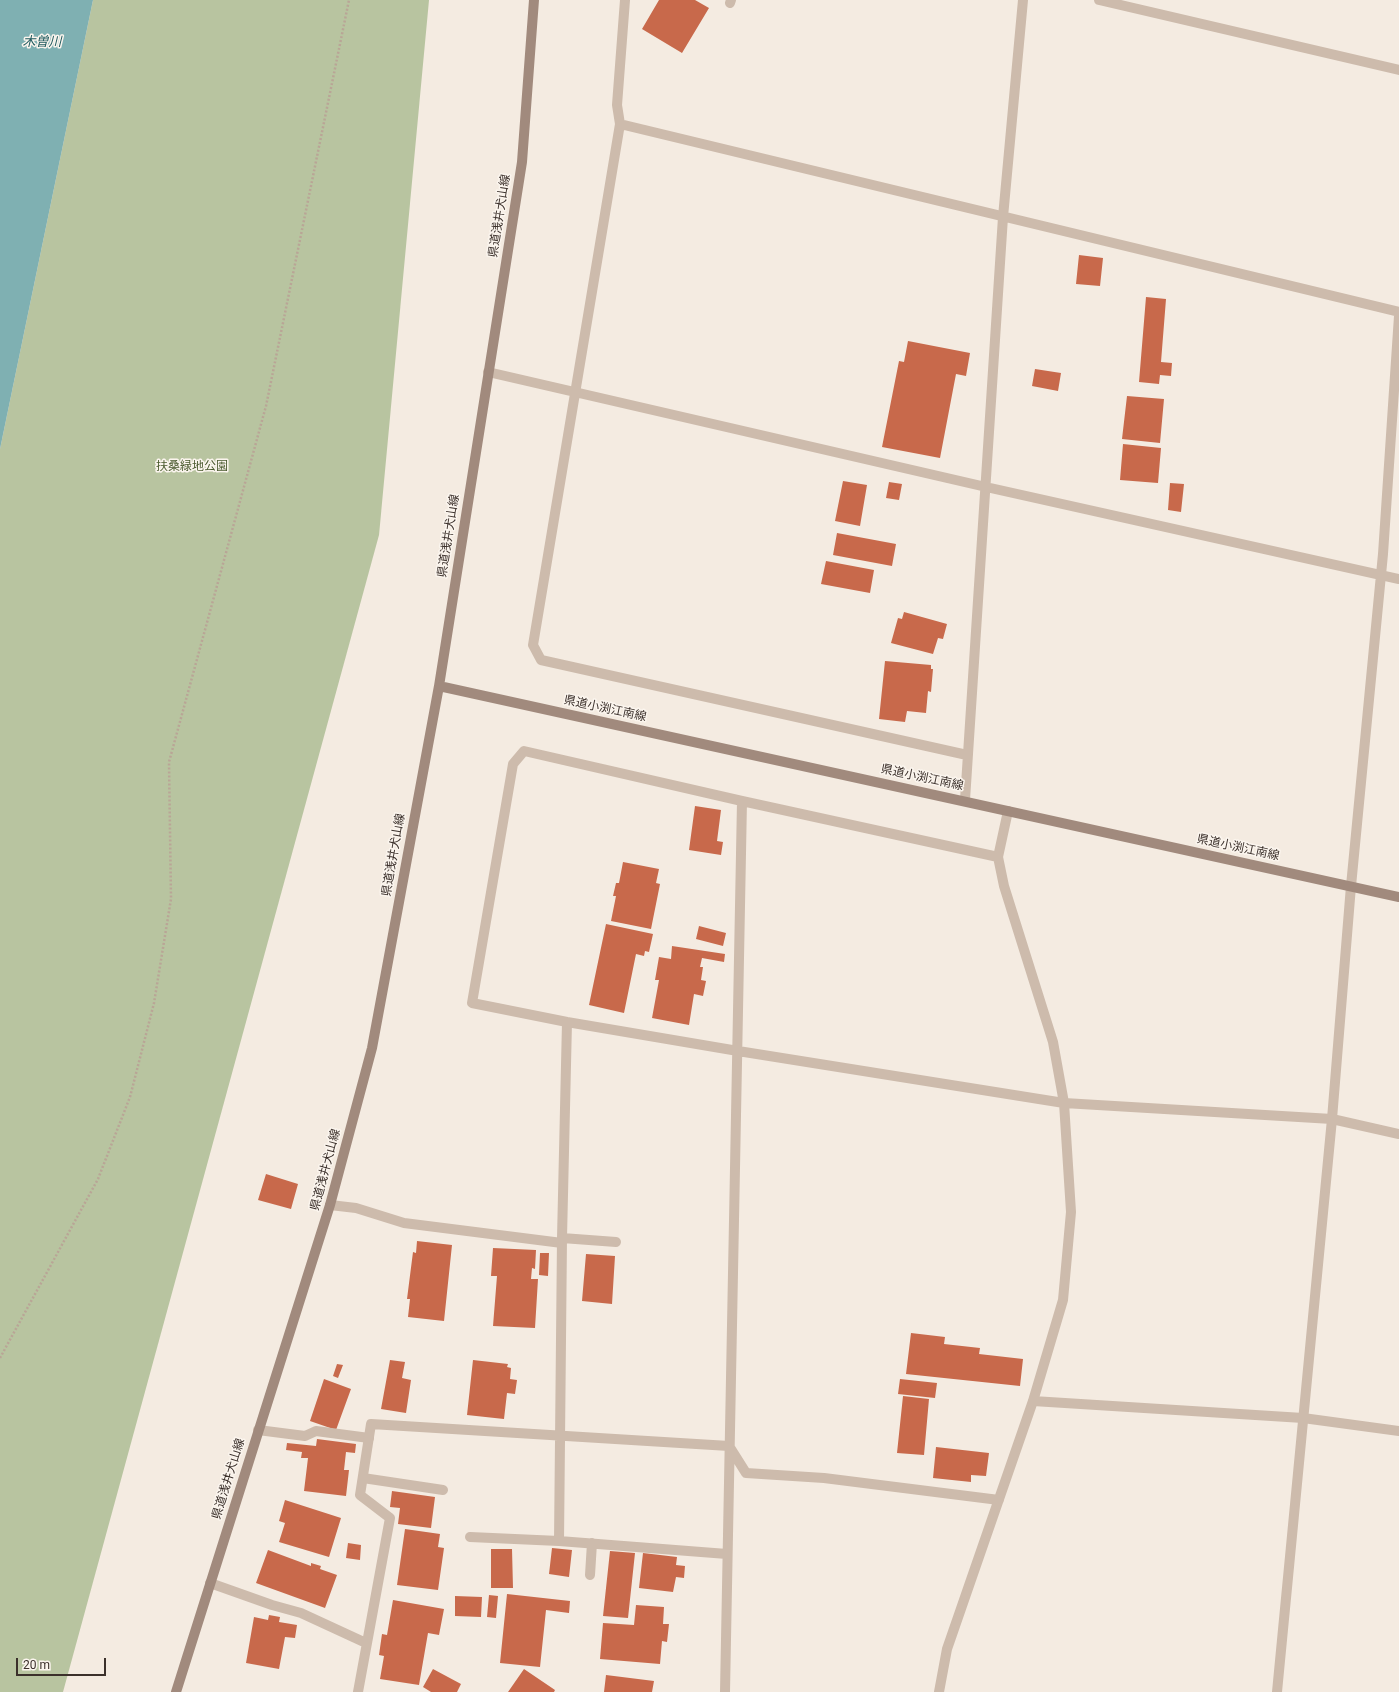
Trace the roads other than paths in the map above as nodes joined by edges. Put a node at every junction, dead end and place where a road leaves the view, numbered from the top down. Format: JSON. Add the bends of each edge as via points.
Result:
{"nodes":[{"id":1,"x":534,"y":0,"type":"edge"},
{"id":2,"x":625,"y":0,"type":"edge"},
{"id":3,"x":1023,"y":0,"type":"edge"},
{"id":4,"x":1099,"y":0,"type":"edge"},
{"id":5,"x":1399,"y":70,"type":"edge"},
{"id":6,"x":620,"y":124,"type":"junction"},
{"id":7,"x":1003,"y":217,"type":"junction"},
{"id":8,"x":1399,"y":312,"type":"edge"},
{"id":9,"x":1399,"y":316,"type":"edge"},
{"id":10,"x":488,"y":372,"type":"junction"},
{"id":11,"x":576,"y":392,"type":"junction"},
{"id":12,"x":986,"y":487,"type":"junction"},
{"id":13,"x":1381,"y":574,"type":"junction"},
{"id":14,"x":1399,"y":579,"type":"edge"},
{"id":15,"x":439,"y":686,"type":"junction"},
{"id":16,"x":967,"y":755,"type":"junction"},
{"id":17,"x":965,"y":800,"type":"junction"},
{"id":18,"x":742,"y":802,"type":"junction"},
{"id":19,"x":1008,"y":811,"type":"junction"},
{"id":20,"x":998,"y":857,"type":"junction"},
{"id":21,"x":1350,"y":886,"type":"junction"},
{"id":22,"x":1399,"y":897,"type":"edge"},
{"id":23,"x":567,"y":1022,"type":"junction"},
{"id":24,"x":738,"y":1051,"type":"junction"},
{"id":25,"x":1064,"y":1103,"type":"junction"},
{"id":26,"x":1332,"y":1119,"type":"junction"},
{"id":27,"x":1399,"y":1134,"type":"edge"},
{"id":28,"x":330,"y":1205,"type":"junction"},
{"id":29,"x":562,"y":1241,"type":"junction"},
{"id":30,"x":616,"y":1242,"type":"dead end"},
{"id":31,"x":1034,"y":1401,"type":"junction"},
{"id":32,"x":1303,"y":1418,"type":"junction"},
{"id":33,"x":258,"y":1430,"type":"junction"},
{"id":34,"x":1399,"y":1431,"type":"edge"},
{"id":35,"x":560,"y":1436,"type":"junction"},
{"id":36,"x":369,"y":1438,"type":"junction"},
{"id":37,"x":729,"y":1446,"type":"junction"},
{"id":38,"x":363,"y":1478,"type":"junction"},
{"id":39,"x":443,"y":1490,"type":"dead end"},
{"id":40,"x":999,"y":1500,"type":"junction"},
{"id":41,"x":470,"y":1537,"type":"dead end"},
{"id":42,"x":559,"y":1541,"type":"junction"},
{"id":43,"x":592,"y":1543,"type":"junction"},
{"id":44,"x":727,"y":1554,"type":"junction"},
{"id":45,"x":590,"y":1574,"type":"dead end"},
{"id":46,"x":210,"y":1583,"type":"junction"},
{"id":47,"x":366,"y":1643,"type":"junction"},
{"id":48,"x":176,"y":1692,"type":"edge"},
{"id":49,"x":358,"y":1692,"type":"edge"},
{"id":50,"x":725,"y":1692,"type":"edge"},
{"id":51,"x":939,"y":1692,"type":"edge"},
{"id":52,"x":1277,"y":1692,"type":"edge"}],
"edges":[{"from":1,"to":10,"type":"main road","name":"県道浅井犬山線","via":[[522,162]]},
{"from":2,"to":6,"type":"street","via":[[617,105]]},
{"from":3,"to":7,"type":"street"},
{"from":4,"to":5,"type":"street"},
{"from":6,"to":7,"type":"street"},
{"from":6,"to":11,"type":"street"},
{"from":7,"to":8,"type":"street"},
{"from":7,"to":12,"type":"street"},
{"from":9,"to":13,"type":"street"},
{"from":10,"to":11,"type":"street"},
{"from":10,"to":15,"type":"main road","name":"県道浅井犬山線"},
{"from":11,"to":12,"type":"street"},
{"from":11,"to":16,"type":"street","via":[[533,645],[541,660]]},
{"from":12,"to":13,"type":"street"},
{"from":12,"to":16,"type":"street"},
{"from":13,"to":14,"type":"street"},
{"from":13,"to":21,"type":"street"},
{"from":15,"to":17,"type":"main road","name":"県道小渕江南線"},
{"from":15,"to":28,"type":"main road","name":"県道浅井犬山線","via":[[372,1048]]},
{"from":16,"to":17,"type":"street"},
{"from":17,"to":19,"type":"main road","name":"県道小渕江南線"},
{"from":18,"to":20,"type":"street"},
{"from":18,"to":23,"type":"street","via":[[524,751],[513,764],[472,1003]]},
{"from":18,"to":24,"type":"street"},
{"from":19,"to":20,"type":"street"},
{"from":19,"to":21,"type":"main road","name":"県道小渕江南線"},
{"from":20,"to":25,"type":"street","via":[[1004,886],[1053,1042]]},
{"from":21,"to":22,"type":"main road","name":"県道小渕江南線"},
{"from":21,"to":26,"type":"street"},
{"from":23,"to":24,"type":"street"},
{"from":23,"to":29,"type":"street"},
{"from":24,"to":25,"type":"street"},
{"from":24,"to":37,"type":"street"},
{"from":25,"to":26,"type":"street"},
{"from":25,"to":31,"type":"street","via":[[1071,1212],[1063,1300]]},
{"from":26,"to":27,"type":"street"},
{"from":26,"to":32,"type":"street"},
{"from":28,"to":29,"type":"street","via":[[356,1208],[404,1223]]},
{"from":28,"to":33,"type":"main road","name":"県道浅井犬山線"},
{"from":29,"to":30,"type":"street"},
{"from":29,"to":35,"type":"street"},
{"from":31,"to":32,"type":"street"},
{"from":31,"to":40,"type":"street"},
{"from":32,"to":34,"type":"street"},
{"from":32,"to":52,"type":"street"},
{"from":33,"to":36,"type":"street","via":[[305,1436],[316,1432]]},
{"from":33,"to":46,"type":"main road","name":"県道浅井犬山線"},
{"from":35,"to":36,"type":"street","via":[[371,1424]]},
{"from":35,"to":37,"type":"street"},
{"from":35,"to":42,"type":"street"},
{"from":36,"to":38,"type":"street"},
{"from":37,"to":40,"type":"street","via":[[746,1473],[824,1478]]},
{"from":37,"to":44,"type":"street"},
{"from":38,"to":39,"type":"street"},
{"from":38,"to":47,"type":"street","via":[[360,1495],[390,1518]]},
{"from":40,"to":51,"type":"street","via":[[947,1649]]},
{"from":41,"to":42,"type":"street"},
{"from":42,"to":43,"type":"street"},
{"from":43,"to":44,"type":"street"},
{"from":43,"to":45,"type":"street"},
{"from":44,"to":50,"type":"street"},
{"from":46,"to":47,"type":"street","via":[[301,1613]]},
{"from":46,"to":48,"type":"main road","name":"県道浅井犬山線"},
{"from":47,"to":49,"type":"street"}]}
